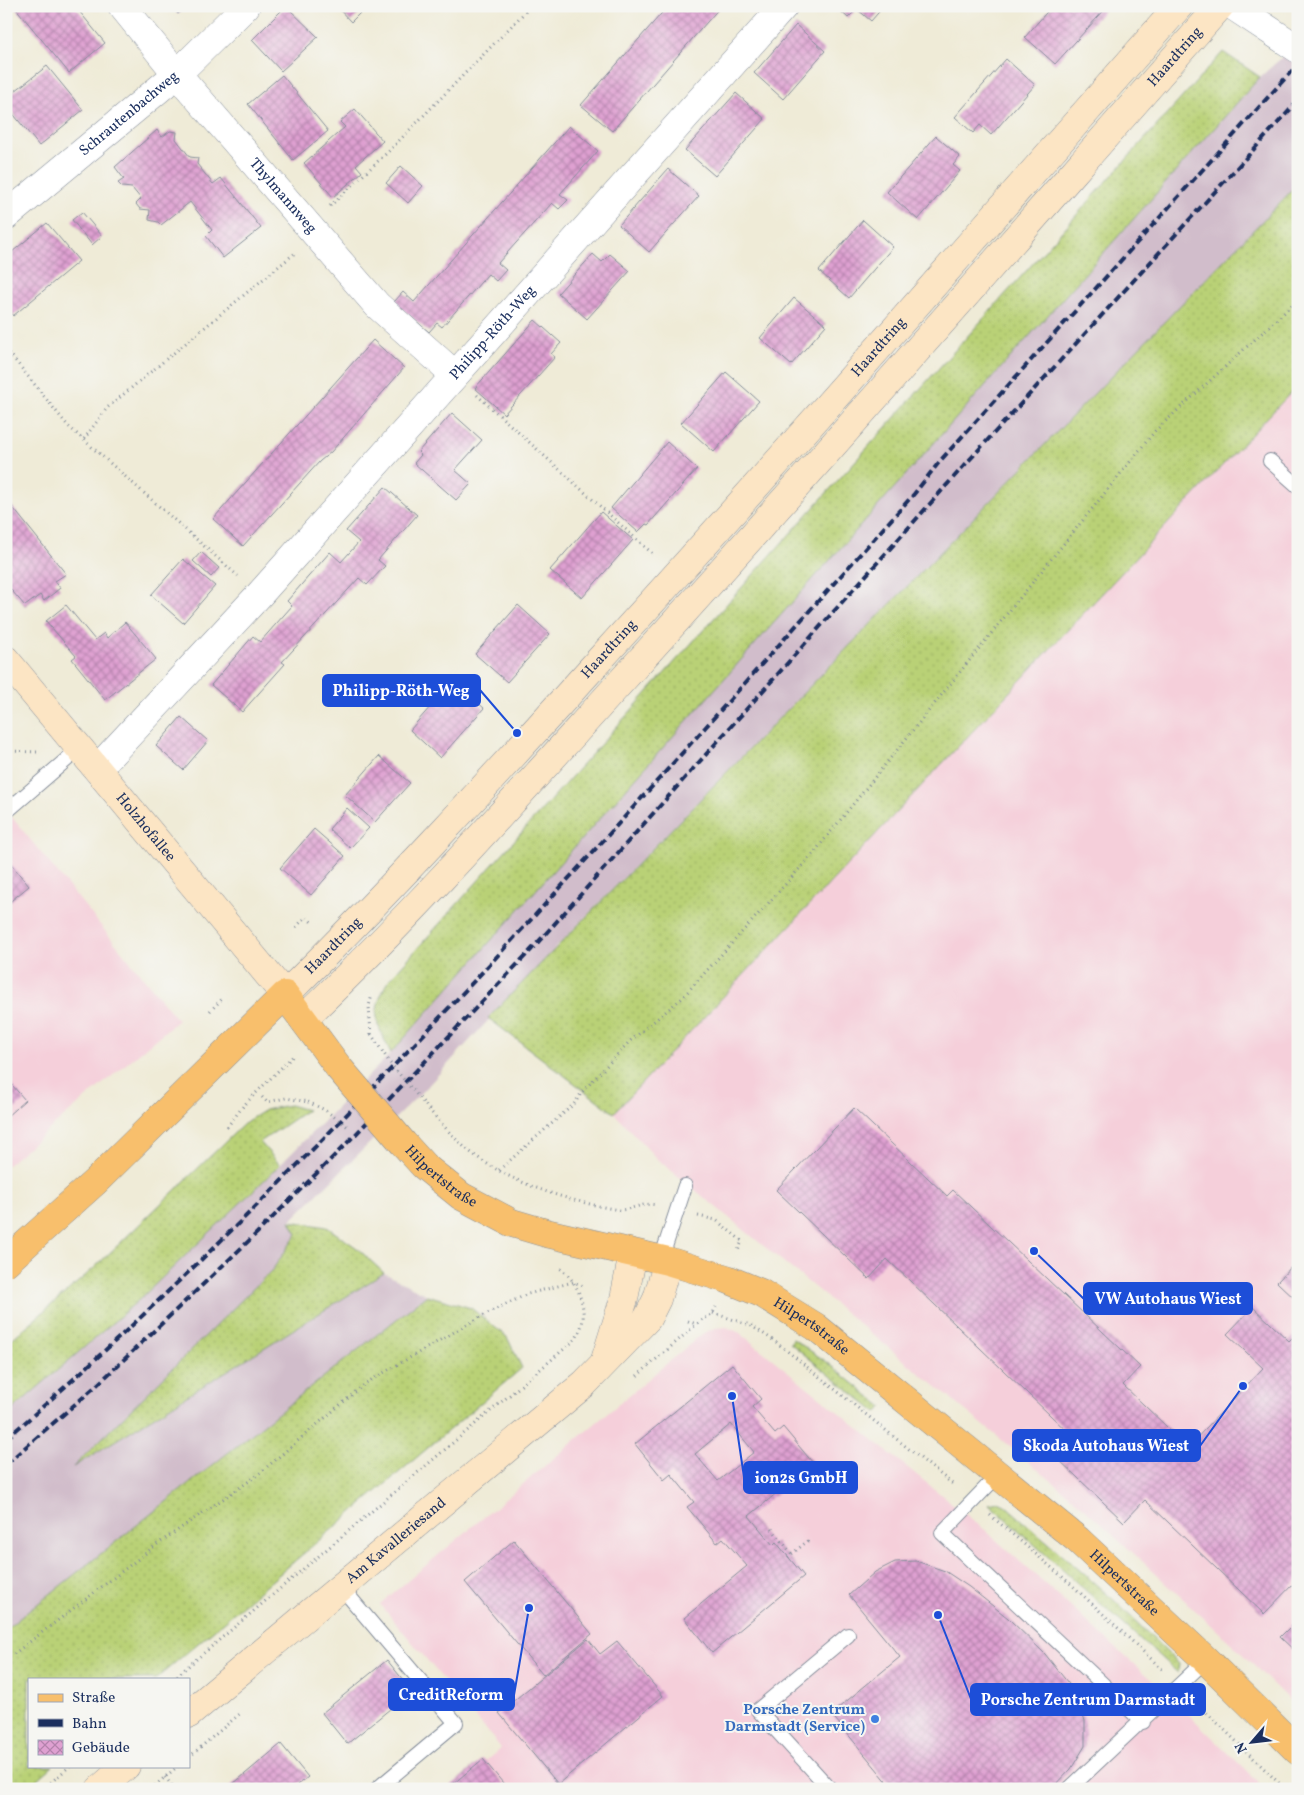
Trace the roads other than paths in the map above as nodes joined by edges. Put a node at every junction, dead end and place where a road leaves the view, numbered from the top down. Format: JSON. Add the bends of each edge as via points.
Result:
{"nodes":[{"id":1,"x":122,"y":6,"type":"edge"},
{"id":2,"x":246,"y":6,"type":"edge"},
{"id":3,"x":784,"y":6,"type":"edge"},
{"id":4,"x":1180,"y":6,"type":"edge"},
{"id":5,"x":1220,"y":6,"type":"edge"},
{"id":6,"x":1233,"y":6,"type":"edge"},
{"id":7,"x":1287,"y":42,"type":"edge"},
{"id":8,"x":177,"y":74,"type":"junction"},
{"id":9,"x":6,"y":216,"type":"edge"},
{"id":10,"x":454,"y":374,"type":"junction"},
{"id":11,"x":1270,"y":461,"type":"dead end"},
{"id":12,"x":1298,"y":486,"type":"edge"},
{"id":13,"x":6,"y":660,"type":"edge"},
{"id":14,"x":80,"y":748,"type":"junction"},
{"id":15,"x":97,"y":769,"type":"junction"},
{"id":16,"x":6,"y":812,"type":"edge"},
{"id":17,"x":285,"y":995,"type":"junction"},
{"id":18,"x":303,"y":1019,"type":"junction"},
{"id":19,"x":685,"y":1186,"type":"dead end"},
{"id":20,"x":633,"y":1254,"type":"junction"},
{"id":21,"x":665,"y":1260,"type":"junction"},
{"id":22,"x":6,"y":1262,"type":"edge"},
{"id":23,"x":603,"y":1366,"type":"junction"},
{"id":24,"x":999,"y":1474,"type":"junction"},
{"id":25,"x":341,"y":1587,"type":"junction"},
{"id":26,"x":848,"y":1635,"type":"dead end"},
{"id":27,"x":1206,"y":1660,"type":"junction"},
{"id":28,"x":190,"y":1713,"type":"edge"},
{"id":29,"x":1143,"y":1722,"type":"junction"},
{"id":30,"x":1298,"y":1751,"type":"edge"},
{"id":31,"x":124,"y":1768,"type":"edge"},
{"id":32,"x":100,"y":1789,"type":"edge"},
{"id":33,"x":377,"y":1789,"type":"edge"},
{"id":34,"x":830,"y":1789,"type":"edge"},
{"id":35,"x":1070,"y":1789,"type":"edge"}],
"edges":[{"from":1,"to":8,"type":"street","name":"Thylmannweg"},
{"from":2,"to":8,"type":"street","name":"Schrautenbachweg"},
{"from":3,"to":10,"type":"street","name":"Philipp-Röth-Weg"},
{"from":4,"to":17,"type":"main road","name":"Haardtring","via":[[677,576],[468,804]]},
{"from":5,"to":18,"type":"main road","name":"Haardtring","via":[[693,602],[478,839],[359,966]]},
{"from":6,"to":7,"type":"street"},
{"from":8,"to":9,"type":"street","name":"Schrautenbachweg"},
{"from":8,"to":10,"type":"street","name":"Thylmannweg","via":[[377,306]]},
{"from":10,"to":15,"type":"street","name":"Philipp-Röth-Weg","via":[[260,594]]},
{"from":11,"to":12,"type":"lane"},
{"from":13,"to":14,"type":"main road","name":"Holzhofallee"},
{"from":14,"to":15,"type":"main road","name":"Holzhofallee"},
{"from":14,"to":16,"type":"lane"},
{"from":15,"to":17,"type":"main road","name":"Holzhofallee"},
{"from":17,"to":18,"type":"main road","name":"Hilpertstraße"},
{"from":17,"to":22,"type":"main road","name":"Haardtring","via":[[96,1181]]},
{"from":18,"to":20,"type":"main road","name":"Hilpertstraße","bridge":true,"via":[[339,1068],[403,1143],[461,1196],[512,1222]]},
{"from":19,"to":21,"type":"lane"},
{"from":20,"to":21,"type":"main road","name":"Hilpertstraße"},
{"from":20,"to":23,"type":"main road","via":[[624,1299]]},
{"from":21,"to":23,"type":"main road","name":"Am Kavalleriesand","via":[[658,1298],[647,1319]]},
{"from":21,"to":24,"type":"main road","name":"Hilpertstraße","via":[[744,1286],[816,1326]]},
{"from":23,"to":25,"type":"main road","name":"Am Kavalleriesand"},
{"from":24,"to":27,"type":"main road","name":"Hilpertstraße","via":[[1078,1540]]},
{"from":24,"to":29,"type":"lane","via":[[942,1533]]},
{"from":25,"to":28,"type":"main road","name":"Am Kavalleriesand"},
{"from":25,"to":33,"type":"lane","via":[[456,1723]]},
{"from":26,"to":34,"type":"lane","via":[[758,1710]]},
{"from":27,"to":29,"type":"lane"},
{"from":27,"to":30,"type":"main road","name":"Hilpertstraße"},
{"from":29,"to":35,"type":"lane"},
{"from":31,"to":32,"type":"main road"}]}
